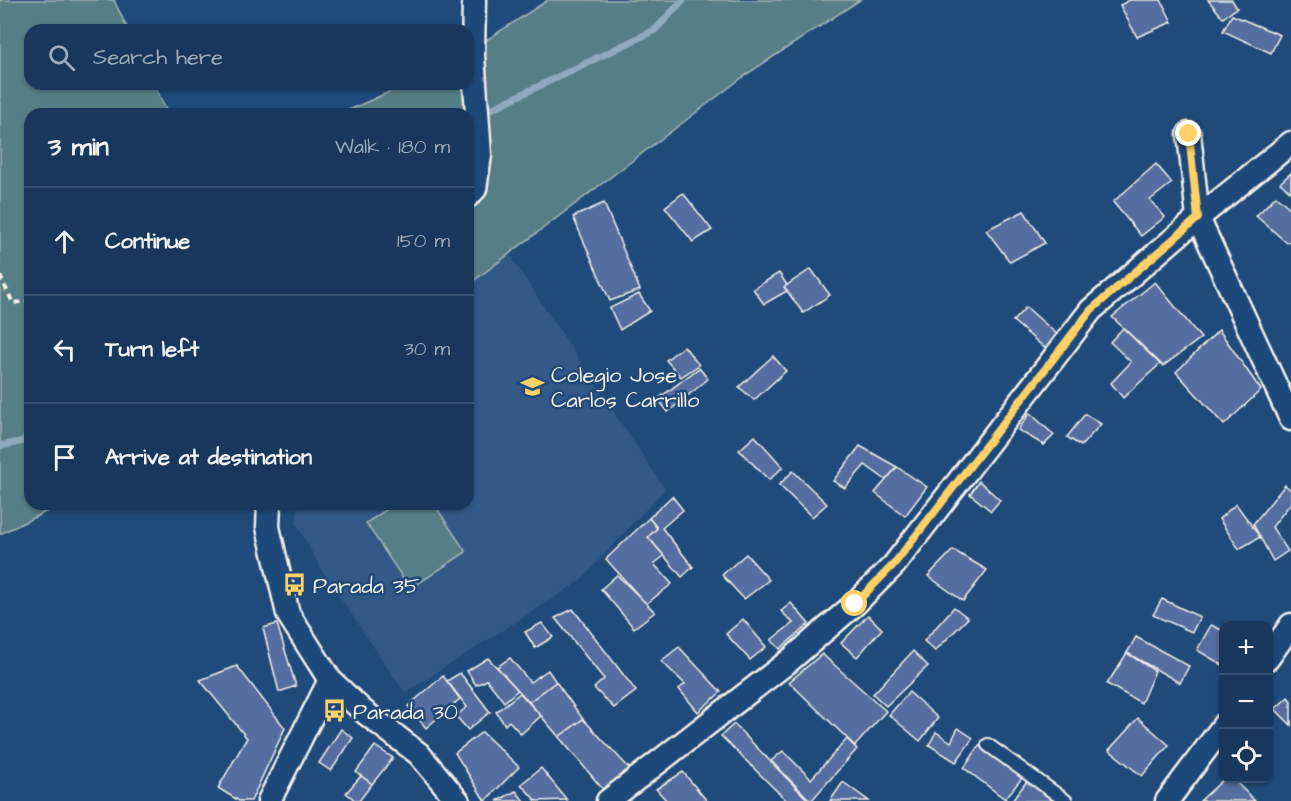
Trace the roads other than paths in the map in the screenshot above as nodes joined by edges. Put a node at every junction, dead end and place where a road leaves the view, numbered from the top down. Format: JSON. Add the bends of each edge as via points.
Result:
{"nodes":[{"id":1,"x":474,"y":0,"type":"edge"},
{"id":2,"x":474,"y":24,"type":"edge"},
{"id":3,"x":474,"y":69,"type":"edge"},
{"id":4,"x":1189,"y":134,"type":"dead end"},
{"id":5,"x":1291,"y":143,"type":"edge"},
{"id":6,"x":474,"y":190,"type":"edge"},
{"id":7,"x":1198,"y":218,"type":"junction"},
{"id":8,"x":1291,"y":419,"type":"edge"},
{"id":9,"x":269,"y":510,"type":"edge"},
{"id":10,"x":1291,"y":625,"type":"edge"},
{"id":11,"x":1273,"y":652,"type":"edge"},
{"id":12,"x":330,"y":680,"type":"junction"},
{"id":13,"x":1221,"y":729,"type":"edge"},
{"id":14,"x":988,"y":745,"type":"dead end"},
{"id":15,"x":269,"y":801,"type":"edge"},
{"id":16,"x":458,"y":801,"type":"edge"},
{"id":17,"x":608,"y":801,"type":"edge"},
{"id":18,"x":1066,"y":801,"type":"edge"},
{"id":19,"x":1167,"y":801,"type":"edge"}],
"edges":[{"from":1,"to":2,"type":"street"},
{"from":3,"to":6,"type":"street","via":[[480,155]]},
{"from":4,"to":7,"type":"street"},
{"from":5,"to":7,"type":"street"},
{"from":7,"to":8,"type":"street"},
{"from":7,"to":17,"type":"street","via":[[1091,310],[894,564],[855,604],[789,661]]},
{"from":9,"to":12,"type":"street","via":[[268,527],[288,614]]},
{"from":10,"to":11,"type":"street"},
{"from":12,"to":15,"type":"street"},
{"from":12,"to":16,"type":"street","via":[[419,754]]},
{"from":13,"to":19,"type":"street"},
{"from":14,"to":18,"type":"lane"}]}
